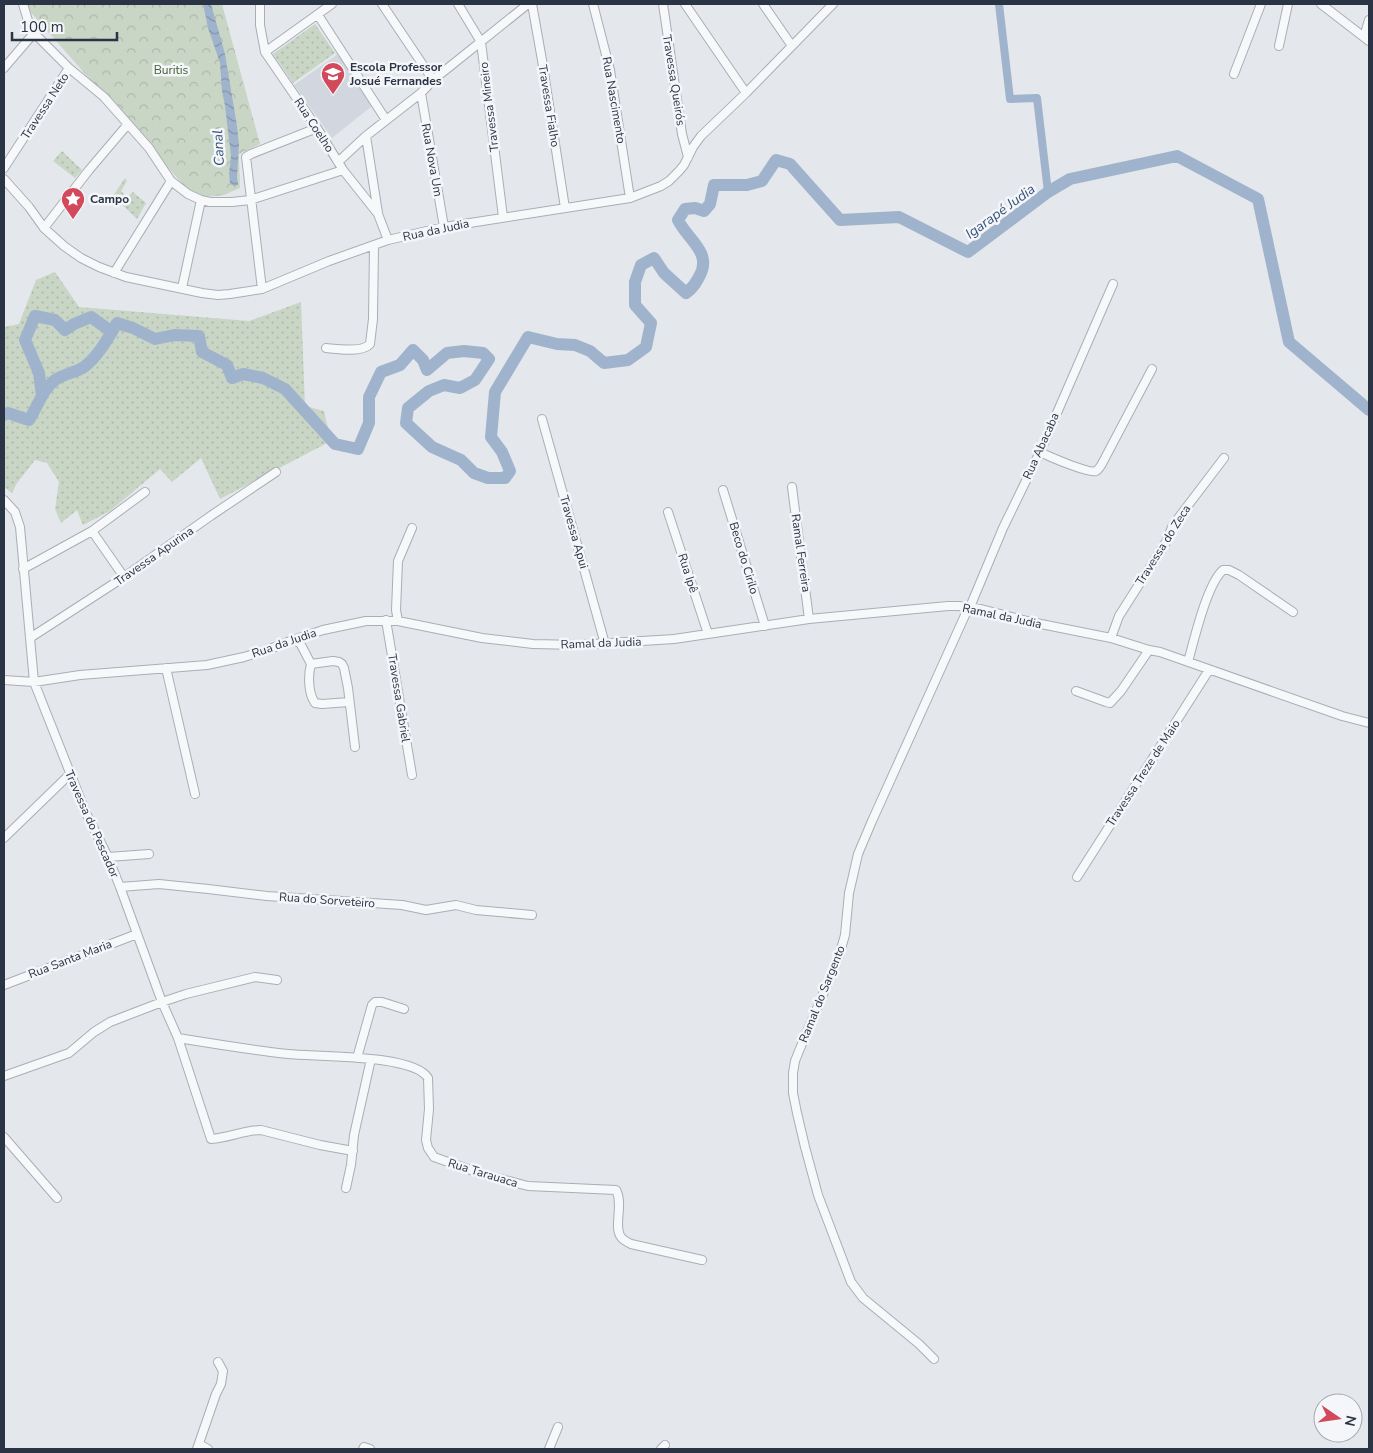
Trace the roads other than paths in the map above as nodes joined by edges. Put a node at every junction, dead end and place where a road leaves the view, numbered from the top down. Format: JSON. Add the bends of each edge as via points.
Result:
{"nodes":[{"id":1,"x":23,"y":4,"type":"edge"},
{"id":2,"x":260,"y":4,"type":"edge"},
{"id":3,"x":332,"y":4,"type":"edge"},
{"id":4,"x":382,"y":4,"type":"edge"},
{"id":5,"x":458,"y":4,"type":"edge"},
{"id":6,"x":528,"y":4,"type":"edge"},
{"id":7,"x":532,"y":4,"type":"edge"},
{"id":8,"x":593,"y":4,"type":"edge"},
{"id":9,"x":663,"y":4,"type":"edge"},
{"id":10,"x":685,"y":4,"type":"edge"},
{"id":11,"x":763,"y":4,"type":"edge"},
{"id":12,"x":833,"y":4,"type":"edge"},
{"id":13,"x":1262,"y":4,"type":"edge"},
{"id":14,"x":1288,"y":4,"type":"edge"},
{"id":15,"x":1321,"y":4,"type":"edge"},
{"id":16,"x":318,"y":14,"type":"junction"},
{"id":17,"x":1369,"y":20,"type":"edge"},
{"id":18,"x":34,"y":34,"type":"junction"},
{"id":19,"x":1367,"y":39,"type":"edge"},
{"id":20,"x":481,"y":42,"type":"junction"},
{"id":21,"x":792,"y":46,"type":"junction"},
{"id":22,"x":1279,"y":46,"type":"dead end"},
{"id":23,"x":265,"y":52,"type":"junction"},
{"id":24,"x":4,"y":68,"type":"edge"},
{"id":25,"x":69,"y":68,"type":"junction"},
{"id":26,"x":1234,"y":74,"type":"dead end"},
{"id":27,"x":433,"y":80,"type":"junction"},
{"id":28,"x":421,"y":93,"type":"junction"},
{"id":29,"x":746,"y":93,"type":"junction"},
{"id":30,"x":386,"y":120,"type":"junction"},
{"id":31,"x":128,"y":124,"type":"junction"},
{"id":32,"x":317,"y":128,"type":"junction"},
{"id":33,"x":366,"y":136,"type":"junction"},
{"id":34,"x":688,"y":157,"type":"junction"},
{"id":35,"x":338,"y":162,"type":"junction"},
{"id":36,"x":4,"y":168,"type":"edge"},
{"id":37,"x":343,"y":170,"type":"junction"},
{"id":38,"x":4,"y":179,"type":"edge"},
{"id":39,"x":171,"y":181,"type":"junction"},
{"id":40,"x":630,"y":198,"type":"junction"},
{"id":41,"x":201,"y":200,"type":"junction"},
{"id":42,"x":250,"y":200,"type":"junction"},
{"id":43,"x":565,"y":208,"type":"junction"},
{"id":44,"x":378,"y":214,"type":"junction"},
{"id":45,"x":503,"y":217,"type":"junction"},
{"id":46,"x":444,"y":227,"type":"junction"},
{"id":47,"x":44,"y":228,"type":"junction"},
{"id":48,"x":388,"y":240,"type":"junction"},
{"id":49,"x":374,"y":246,"type":"junction"},
{"id":50,"x":114,"y":273,"type":"junction"},
{"id":51,"x":1113,"y":284,"type":"dead end"},
{"id":52,"x":182,"y":288,"type":"junction"},
{"id":53,"x":262,"y":289,"type":"junction"},
{"id":54,"x":326,"y":348,"type":"dead end"},
{"id":55,"x":1152,"y":369,"type":"dead end"},
{"id":56,"x":542,"y":420,"type":"dead end"},
{"id":57,"x":1040,"y":452,"type":"junction"},
{"id":58,"x":1224,"y":458,"type":"dead end"},
{"id":59,"x":276,"y":472,"type":"dead end"},
{"id":60,"x":792,"y":487,"type":"dead end"},
{"id":61,"x":723,"y":490,"type":"dead end"},
{"id":62,"x":145,"y":492,"type":"dead end"},
{"id":63,"x":5,"y":502,"type":"edge"},
{"id":64,"x":668,"y":512,"type":"dead end"},
{"id":65,"x":412,"y":528,"type":"dead end"},
{"id":66,"x":92,"y":531,"type":"junction"},
{"id":67,"x":23,"y":568,"type":"junction"},
{"id":68,"x":124,"y":577,"type":"junction"},
{"id":69,"x":970,"y":607,"type":"junction"},
{"id":70,"x":1293,"y":612,"type":"dead end"},
{"id":71,"x":809,"y":619,"type":"junction"},
{"id":72,"x":386,"y":620,"type":"junction"},
{"id":73,"x":398,"y":621,"type":"junction"},
{"id":74,"x":765,"y":626,"type":"junction"},
{"id":75,"x":708,"y":634,"type":"junction"},
{"id":76,"x":30,"y":638,"type":"junction"},
{"id":77,"x":1111,"y":638,"type":"junction"},
{"id":78,"x":293,"y":640,"type":"junction"},
{"id":79,"x":533,"y":644,"type":"joint"},
{"id":80,"x":605,"y":644,"type":"junction"},
{"id":81,"x":1150,"y":650,"type":"junction"},
{"id":82,"x":1188,"y":662,"type":"junction"},
{"id":83,"x":311,"y":664,"type":"junction"},
{"id":84,"x":166,"y":668,"type":"junction"},
{"id":85,"x":1209,"y":670,"type":"junction"},
{"id":86,"x":4,"y":680,"type":"edge"},
{"id":87,"x":34,"y":682,"type":"junction"},
{"id":88,"x":1076,"y":692,"type":"dead end"},
{"id":89,"x":349,"y":702,"type":"junction"},
{"id":90,"x":1369,"y":723,"type":"edge"},
{"id":91,"x":355,"y":748,"type":"dead end"},
{"id":92,"x":70,"y":774,"type":"junction"},
{"id":93,"x":412,"y":775,"type":"dead end"},
{"id":94,"x":195,"y":794,"type":"dead end"},
{"id":95,"x":4,"y":838,"type":"edge"},
{"id":96,"x":149,"y":854,"type":"dead end"},
{"id":97,"x":108,"y":857,"type":"junction"},
{"id":98,"x":1077,"y":877,"type":"dead end"},
{"id":99,"x":120,"y":886,"type":"junction"},
{"id":100,"x":532,"y":914,"type":"dead end"},
{"id":101,"x":136,"y":934,"type":"junction"},
{"id":102,"x":277,"y":980,"type":"dead end"},
{"id":103,"x":4,"y":984,"type":"edge"},
{"id":104,"x":162,"y":1002,"type":"junction"},
{"id":105,"x":404,"y":1009,"type":"dead end"},
{"id":106,"x":178,"y":1038,"type":"junction"},
{"id":107,"x":357,"y":1058,"type":"junction"},
{"id":108,"x":371,"y":1059,"type":"junction"},
{"id":109,"x":4,"y":1076,"type":"edge"},
{"id":110,"x":4,"y":1137,"type":"edge"},
{"id":111,"x":353,"y":1151,"type":"junction"},
{"id":112,"x":346,"y":1188,"type":"dead end"},
{"id":113,"x":57,"y":1198,"type":"dead end"},
{"id":114,"x":702,"y":1260,"type":"dead end"},
{"id":115,"x":934,"y":1359,"type":"dead end"},
{"id":116,"x":218,"y":1362,"type":"dead end"},
{"id":117,"x":558,"y":1427,"type":"dead end"},
{"id":118,"x":198,"y":1447,"type":"edge"},
{"id":119,"x":208,"y":1449,"type":"edge"},
{"id":120,"x":362,"y":1449,"type":"edge"},
{"id":121,"x":370,"y":1449,"type":"edge"},
{"id":122,"x":548,"y":1449,"type":"edge"}],
"edges":[{"from":1,"to":18,"type":"street"},
{"from":2,"to":23,"type":"street","name":"Rua Coelho"},
{"from":3,"to":16,"type":"street"},
{"from":4,"to":27,"type":"street"},
{"from":5,"to":20,"type":"street","name":"Travessa Mineiro"},
{"from":6,"to":20,"type":"street"},
{"from":7,"to":43,"type":"street","name":"Travessa Fialho"},
{"from":8,"to":40,"type":"street","name":"Rua Nascimento","via":[[610,70]]},
{"from":9,"to":34,"type":"street","name":"Travessa Queirós"},
{"from":10,"to":29,"type":"street"},
{"from":11,"to":21,"type":"street"},
{"from":12,"to":21,"type":"street","name":"Rua da Judia"},
{"from":13,"to":26,"type":"street"},
{"from":14,"to":22,"type":"street"},
{"from":15,"to":19,"type":"street"},
{"from":16,"to":23,"type":"street"},
{"from":16,"to":30,"type":"street"},
{"from":17,"to":19,"type":"street"},
{"from":18,"to":24,"type":"street"},
{"from":18,"to":25,"type":"street"},
{"from":20,"to":27,"type":"street"},
{"from":20,"to":45,"type":"street","name":"Travessa Mineiro"},
{"from":21,"to":29,"type":"street","name":"Rua da Judia"},
{"from":23,"to":32,"type":"street","name":"Rua Coelho"},
{"from":25,"to":31,"type":"street","via":[[104,97]]},
{"from":25,"to":36,"type":"street","name":"Travessa Neto"},
{"from":27,"to":28,"type":"street"},
{"from":28,"to":30,"type":"street"},
{"from":28,"to":46,"type":"street","name":"Rua Nova Um"},
{"from":29,"to":34,"type":"street","name":"Rua da Judia","via":[[700,136]]},
{"from":30,"to":33,"type":"street"},
{"from":31,"to":39,"type":"street"},
{"from":31,"to":47,"type":"street"},
{"from":32,"to":35,"type":"street","name":"Rua Coelho"},
{"from":32,"to":42,"type":"street","via":[[246,157]]},
{"from":33,"to":35,"type":"street"},
{"from":33,"to":44,"type":"street"},
{"from":34,"to":40,"type":"street","name":"Rua da Judia","via":[[669,181]]},
{"from":35,"to":37,"type":"street","name":"Rua Coelho"},
{"from":37,"to":42,"type":"street"},
{"from":37,"to":44,"type":"street","name":"Rua Coelho"},
{"from":38,"to":47,"type":"street","name":"Rua da Judia"},
{"from":39,"to":41,"type":"street"},
{"from":39,"to":50,"type":"street"},
{"from":40,"to":43,"type":"street","name":"Rua da Judia"},
{"from":41,"to":42,"type":"street"},
{"from":41,"to":52,"type":"street"},
{"from":42,"to":53,"type":"street"},
{"from":43,"to":45,"type":"street","name":"Rua da Judia"},
{"from":44,"to":48,"type":"street","name":"Rua Coelho"},
{"from":45,"to":46,"type":"street","name":"Rua da Judia"},
{"from":46,"to":48,"type":"street","name":"Rua da Judia"},
{"from":47,"to":50,"type":"street","name":"Rua da Judia","via":[[81,258]]},
{"from":48,"to":49,"type":"street","name":"Rua da Judia"},
{"from":49,"to":53,"type":"street","name":"Rua da Judia"},
{"from":49,"to":54,"type":"street","via":[[370,344],[358,349]]},
{"from":50,"to":52,"type":"street","name":"Rua da Judia"},
{"from":51,"to":57,"type":"street","name":"Rua Abacaba"},
{"from":52,"to":53,"type":"street","name":"Rua da Judia","via":[[218,295]]},
{"from":55,"to":57,"type":"street","via":[[1096,471]]},
{"from":56,"to":80,"type":"street","name":"Travessa Apui"},
{"from":57,"to":69,"type":"street","name":"Rua Abacaba"},
{"from":58,"to":77,"type":"street","name":"Travessa do Zeca","via":[[1173,525],[1166,542],[1119,616]]},
{"from":59,"to":68,"type":"street","name":"Travessa Apurina"},
{"from":60,"to":71,"type":"street","name":"Ramal Ferreira"},
{"from":61,"to":74,"type":"street","name":"Beco do Cirilo"},
{"from":62,"to":66,"type":"street"},
{"from":63,"to":67,"type":"street","name":"Travessa do Pescador","via":[[18,518]]},
{"from":64,"to":75,"type":"street","name":"Rua Ipê"},
{"from":65,"to":73,"type":"street","via":[[398,561]]},
{"from":66,"to":67,"type":"street"},
{"from":66,"to":68,"type":"street"},
{"from":67,"to":76,"type":"street","name":"Travessa do Pescador"},
{"from":68,"to":76,"type":"street","name":"Travessa Apurina"},
{"from":69,"to":71,"type":"street","name":"Ramal da Judia","via":[[932,607]]},
{"from":69,"to":77,"type":"street","name":"Ramal da Judia"},
{"from":69,"to":115,"type":"street","name":"Ramal do Sargento","via":[[858,854],[839,956],[795,1061],[793,1073],[793,1093],[818,1195],[851,1282],[863,1298]]},
{"from":70,"to":82,"type":"street","via":[[1239,575],[1226,570],[1220,574],[1208,596]]},
{"from":71,"to":74,"type":"street","name":"Ramal da Judia"},
{"from":72,"to":73,"type":"street","name":"Rua da Judia"},
{"from":72,"to":78,"type":"street","name":"Rua da Judia","via":[[323,630]]},
{"from":72,"to":93,"type":"street","name":"Travessa Gabriel"},
{"from":73,"to":79,"type":"street","name":"Rua da Judia","via":[[482,638]]},
{"from":74,"to":75,"type":"street","name":"Ramal da Judia"},
{"from":75,"to":80,"type":"street","name":"Ramal da Judia"},
{"from":76,"to":87,"type":"street","name":"Travessa do Pescador"},
{"from":77,"to":81,"type":"street","name":"Ramal da Judia"},
{"from":78,"to":83,"type":"street","via":[[300,644]]},
{"from":78,"to":84,"type":"street","name":"Rua da Judia","via":[[244,658]]},
{"from":79,"to":80,"type":"street","name":"Ramal da Judia"},
{"from":81,"to":82,"type":"street","name":"Ramal da Judia"},
{"from":81,"to":88,"type":"street","via":[[1110,702]]},
{"from":82,"to":85,"type":"street","name":"Ramal da Judia"},
{"from":83,"to":89,"type":"street","via":[[333,661],[342,664]]},
{"from":83,"to":89,"type":"street","via":[[311,695],[315,703]]},
{"from":84,"to":87,"type":"street","name":"Rua da Judia"},
{"from":84,"to":94,"type":"street"},
{"from":85,"to":90,"type":"street","name":"Ramal da Judia"},
{"from":85,"to":98,"type":"street","name":"Travessa Treze de Maio"},
{"from":86,"to":87,"type":"street","name":"Rua da Judia"},
{"from":87,"to":92,"type":"street","name":"Travessa do Pescador"},
{"from":89,"to":91,"type":"street"},
{"from":92,"to":95,"type":"street"},
{"from":92,"to":97,"type":"street","name":"Travessa do Pescador"},
{"from":96,"to":97,"type":"street"},
{"from":97,"to":99,"type":"street","name":"Travessa do Pescador"},
{"from":99,"to":100,"type":"street","name":"Rua do Sorveteiro","via":[[159,884],[276,897],[402,905],[426,910],[456,905],[476,910]]},
{"from":99,"to":101,"type":"street","name":"Travessa do Pescador"},
{"from":101,"to":103,"type":"street","name":"Rua Santa Maria"},
{"from":101,"to":104,"type":"street","name":"Travessa do Pescador"},
{"from":102,"to":104,"type":"street","via":[[255,977]]},
{"from":104,"to":106,"type":"street","name":"Travessa do Pescador"},
{"from":104,"to":109,"type":"street","via":[[110,1022],[69,1053]]},
{"from":105,"to":107,"type":"street","via":[[382,1002],[372,1004]]},
{"from":106,"to":107,"type":"street","name":"Rua Tarauaca","via":[[291,1054]]},
{"from":106,"to":111,"type":"street","name":"Travessa do Pescador","via":[[211,1139],[262,1130]]},
{"from":107,"to":108,"type":"street","name":"Rua Tarauaca"},
{"from":108,"to":111,"type":"street"},
{"from":108,"to":114,"type":"street","name":"Rua Tarauaca","via":[[411,1066],[426,1074],[429,1084],[426,1140],[434,1157],[528,1186],[616,1190],[618,1229],[623,1240]]},
{"from":110,"to":113,"type":"street"},
{"from":111,"to":112,"type":"street"},
{"from":116,"to":118,"type":"street","via":[[223,1371],[221,1384]]},
{"from":117,"to":122,"type":"street"},
{"from":118,"to":119,"type":"street"},
{"from":120,"to":121,"type":"street"}]}
